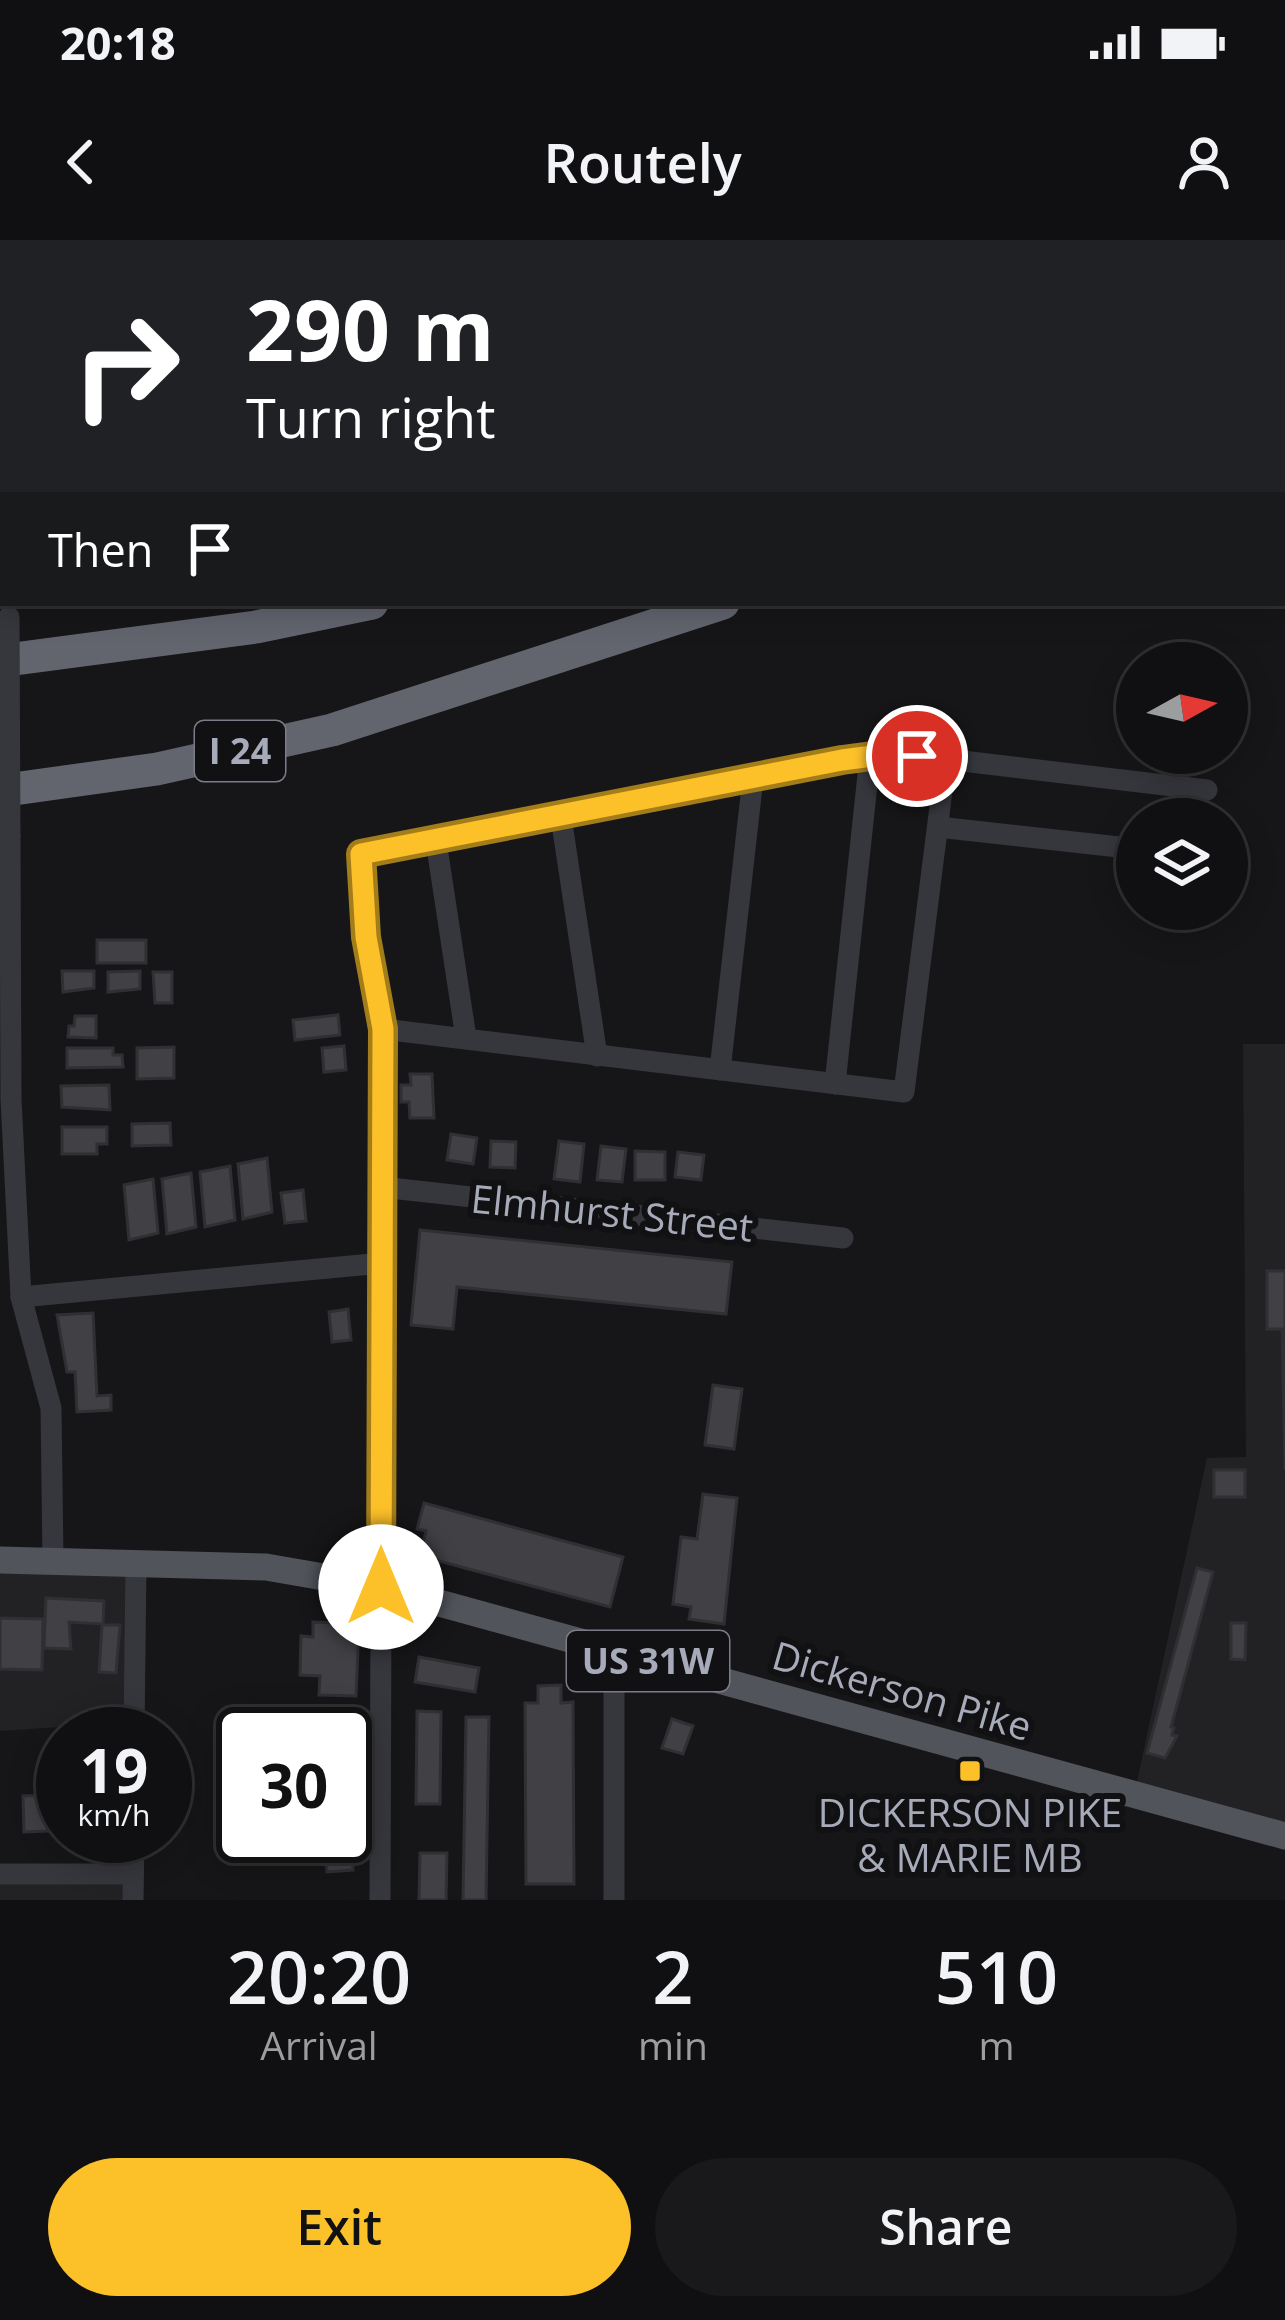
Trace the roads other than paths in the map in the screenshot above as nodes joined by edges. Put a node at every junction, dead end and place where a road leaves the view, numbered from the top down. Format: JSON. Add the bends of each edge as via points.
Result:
{"nodes":[{"id":1,"x":358,"y":606,"type":"edge"},
{"id":2,"x":714,"y":606,"type":"edge"},
{"id":3,"x":9,"y":610,"type":"edge"},
{"id":4,"x":0,"y":661,"type":"edge"},
{"id":5,"x":870,"y":756,"type":"junction"},
{"id":6,"x":946,"y":759,"type":"junction"},
{"id":7,"x":753,"y":778,"type":"junction"},
{"id":8,"x":1207,"y":790,"type":"dead end"},
{"id":9,"x":0,"y":791,"type":"edge"},
{"id":10,"x":561,"y":817,"type":"junction"},
{"id":11,"x":938,"y":827,"type":"junction"},
{"id":12,"x":436,"y":841,"type":"junction"},
{"id":13,"x":1116,"y":848,"type":"edge"},
{"id":14,"x":5,"y":891,"type":"edge"},
{"id":15,"x":383,"y":1029,"type":"junction"},
{"id":16,"x":466,"y":1038,"type":"junction"},
{"id":17,"x":597,"y":1056,"type":"junction"},
{"id":18,"x":720,"y":1070,"type":"junction"},
{"id":19,"x":835,"y":1084,"type":"junction"},
{"id":20,"x":381,"y":1187,"type":"junction"},
{"id":21,"x":843,"y":1238,"type":"dead end"},
{"id":22,"x":382,"y":1264,"type":"junction"},
{"id":23,"x":21,"y":1297,"type":"junction"},
{"id":24,"x":0,"y":1560,"type":"edge"},
{"id":25,"x":53,"y":1562,"type":"junction"},
{"id":26,"x":136,"y":1563,"type":"junction"},
{"id":27,"x":381,"y":1587,"type":"junction"},
{"id":28,"x":614,"y":1651,"type":"junction"},
{"id":29,"x":134,"y":1707,"type":"edge"},
{"id":30,"x":1285,"y":1836,"type":"edge"},
{"id":31,"x":133,"y":1863,"type":"edge"},
{"id":32,"x":0,"y":1874,"type":"edge"},
{"id":33,"x":133,"y":1874,"type":"junction"},
{"id":34,"x":133,"y":1900,"type":"edge"},
{"id":35,"x":380,"y":1900,"type":"edge"},
{"id":36,"x":614,"y":1900,"type":"edge"}],
"edges":[{"from":1,"to":4,"type":"highway"},
{"from":2,"to":9,"type":"highway","number":"I 24","via":[[332,730],[157,770]]},
{"from":3,"to":14,"type":"street","bridge":true},
{"from":5,"to":6,"type":"street"},
{"from":5,"to":7,"type":"street"},
{"from":5,"to":19,"type":"street"},
{"from":6,"to":8,"type":"street"},
{"from":6,"to":11,"type":"street"},
{"from":7,"to":10,"type":"street"},
{"from":7,"to":18,"type":"street"},
{"from":10,"to":12,"type":"street"},
{"from":10,"to":17,"type":"street"},
{"from":11,"to":13,"type":"street"},
{"from":11,"to":19,"type":"street","via":[[904,1092]]},
{"from":12,"to":15,"type":"street","via":[[361,854]]},
{"from":12,"to":16,"type":"street"},
{"from":14,"to":23,"type":"street"},
{"from":15,"to":16,"type":"street"},
{"from":15,"to":20,"type":"street"},
{"from":16,"to":17,"type":"street"},
{"from":17,"to":18,"type":"street"},
{"from":18,"to":19,"type":"street"},
{"from":20,"to":21,"type":"street","name":"Elmhurst Street"},
{"from":20,"to":22,"type":"street"},
{"from":22,"to":23,"type":"street"},
{"from":22,"to":27,"type":"street"},
{"from":23,"to":25,"type":"street","via":[[51,1408]]},
{"from":24,"to":25,"type":"main road","name":"Dickerson Pike","number":"US 31W"},
{"from":25,"to":26,"type":"main road","name":"Dickerson Pike","number":"US 31W"},
{"from":26,"to":27,"type":"main road","name":"Dickerson Pike","number":"US 31W","via":[[266,1567]]},
{"from":26,"to":29,"type":"street"},
{"from":27,"to":28,"type":"main road","name":"Dickerson Pike","number":"US 31W"},
{"from":27,"to":35,"type":"street"},
{"from":28,"to":30,"type":"main road","name":"Dickerson Pike","number":"US 31W"},
{"from":28,"to":36,"type":"street"},
{"from":31,"to":33,"type":"street"},
{"from":32,"to":33,"type":"street"},
{"from":33,"to":34,"type":"street"}]}
